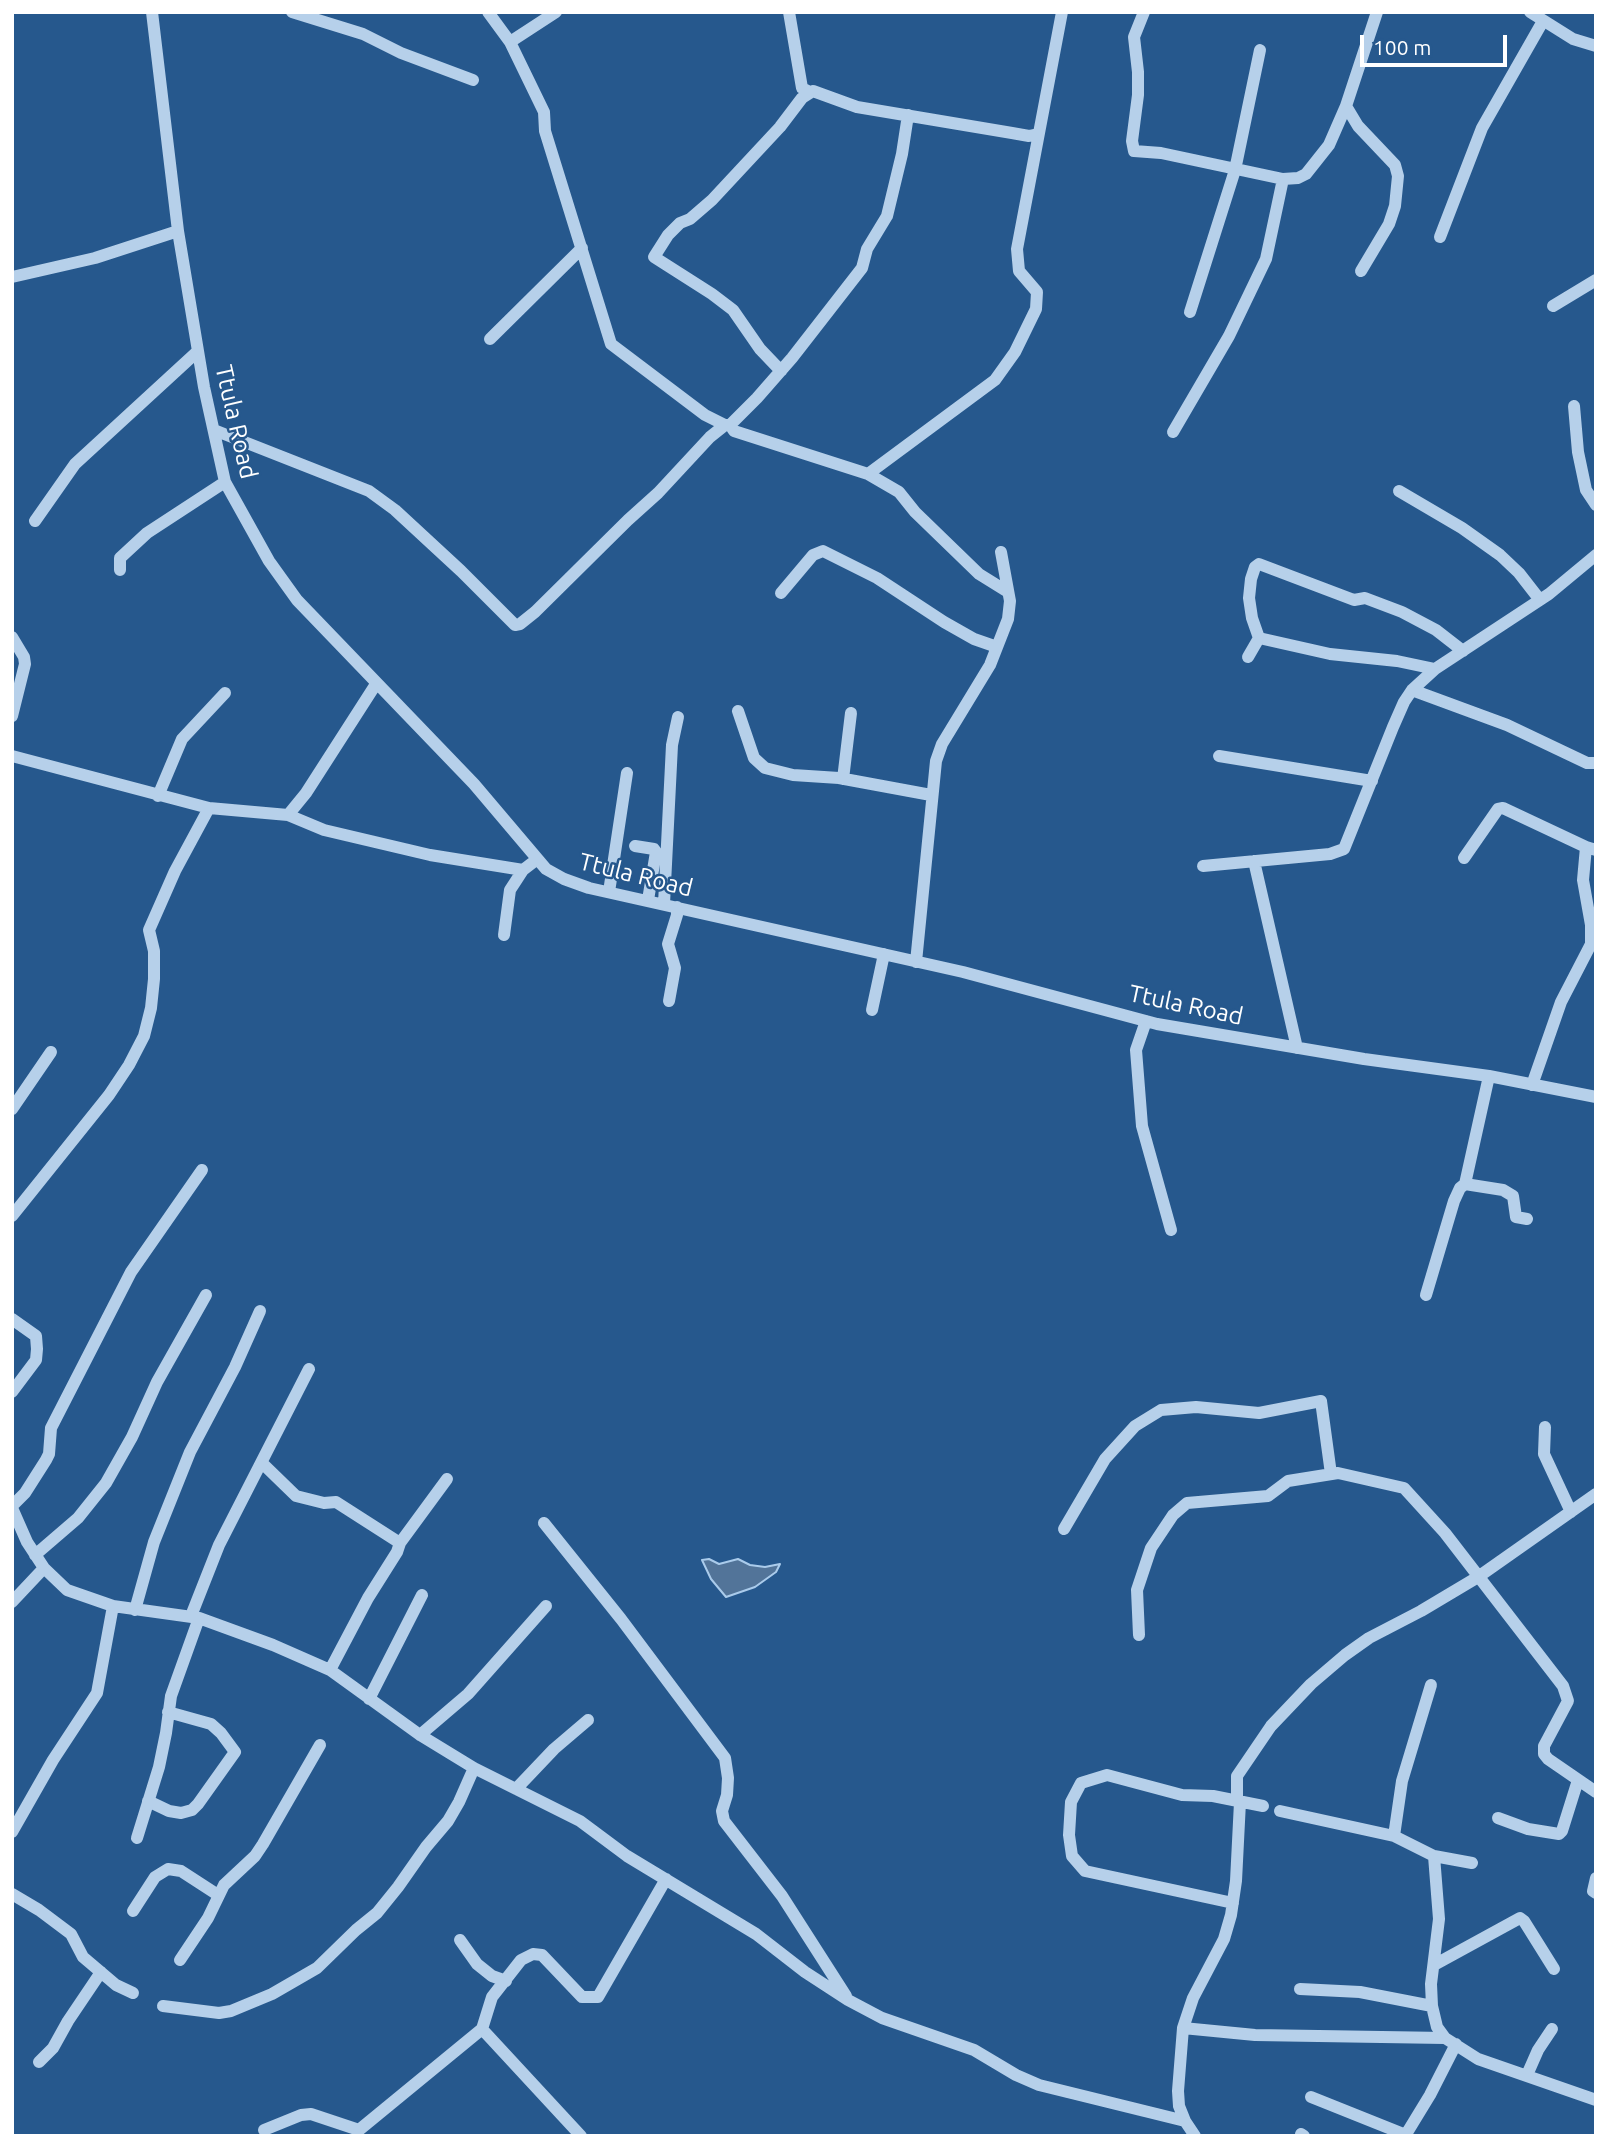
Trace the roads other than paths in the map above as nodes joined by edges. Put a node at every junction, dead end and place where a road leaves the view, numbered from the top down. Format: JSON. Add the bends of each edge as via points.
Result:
{"nodes":[{"id":1,"x":152,"y":12,"type":"edge"},
{"id":2,"x":292,"y":12,"type":"edge"},
{"id":3,"x":488,"y":12,"type":"edge"},
{"id":4,"x":556,"y":12,"type":"edge"},
{"id":5,"x":789,"y":12,"type":"edge"},
{"id":6,"x":1062,"y":12,"type":"edge"},
{"id":7,"x":1144,"y":12,"type":"edge"},
{"id":8,"x":1377,"y":12,"type":"edge"},
{"id":9,"x":1531,"y":12,"type":"edge"},
{"id":10,"x":1543,"y":21,"type":"junction"},
{"id":11,"x":510,"y":42,"type":"junction"},
{"id":12,"x":1596,"y":46,"type":"edge"},
{"id":13,"x":1260,"y":50,"type":"dead end"},
{"id":14,"x":473,"y":80,"type":"dead end"},
{"id":15,"x":810,"y":92,"type":"junction"},
{"id":16,"x":1346,"y":106,"type":"junction"},
{"id":17,"x":908,"y":115,"type":"junction"},
{"id":18,"x":1038,"y":134,"type":"junction"},
{"id":19,"x":1235,"y":170,"type":"junction"},
{"id":20,"x":1283,"y":179,"type":"junction"},
{"id":21,"x":178,"y":231,"type":"junction"},
{"id":22,"x":1440,"y":237,"type":"dead end"},
{"id":23,"x":582,"y":248,"type":"junction"},
{"id":24,"x":1361,"y":271,"type":"dead end"},
{"id":25,"x":12,"y":277,"type":"edge"},
{"id":26,"x":1596,"y":280,"type":"edge"},
{"id":27,"x":1553,"y":306,"type":"dead end"},
{"id":28,"x":1190,"y":312,"type":"dead end"},
{"id":29,"x":490,"y":338,"type":"dead end"},
{"id":30,"x":198,"y":351,"type":"junction"},
{"id":31,"x":781,"y":371,"type":"junction"},
{"id":32,"x":1574,"y":406,"type":"dead end"},
{"id":33,"x":727,"y":425,"type":"junction"},
{"id":34,"x":214,"y":430,"type":"junction"},
{"id":35,"x":1173,"y":432,"type":"dead end"},
{"id":36,"x":868,"y":474,"type":"junction"},
{"id":37,"x":225,"y":482,"type":"junction"},
{"id":38,"x":1399,"y":491,"type":"dead end"},
{"id":39,"x":1596,"y":505,"type":"edge"},
{"id":40,"x":35,"y":521,"type":"dead end"},
{"id":41,"x":1001,"y":552,"type":"dead end"},
{"id":42,"x":1596,"y":555,"type":"edge"},
{"id":43,"x":120,"y":569,"type":"dead end"},
{"id":44,"x":1008,"y":592,"type":"junction"},
{"id":45,"x":781,"y":593,"type":"dead end"},
{"id":46,"x":1540,"y":600,"type":"junction"},
{"id":47,"x":12,"y":637,"type":"edge"},
{"id":48,"x":1259,"y":638,"type":"junction"},
{"id":49,"x":998,"y":647,"type":"junction"},
{"id":50,"x":1463,"y":651,"type":"junction"},
{"id":51,"x":1248,"y":657,"type":"dead end"},
{"id":52,"x":1435,"y":669,"type":"junction"},
{"id":53,"x":376,"y":684,"type":"junction"},
{"id":54,"x":1412,"y":690,"type":"junction"},
{"id":55,"x":225,"y":693,"type":"dead end"},
{"id":56,"x":737,"y":711,"type":"dead end"},
{"id":57,"x":851,"y":713,"type":"dead end"},
{"id":58,"x":12,"y":716,"type":"edge"},
{"id":59,"x":678,"y":717,"type":"dead end"},
{"id":60,"x":12,"y":756,"type":"edge"},
{"id":61,"x":1219,"y":756,"type":"dead end"},
{"id":62,"x":1596,"y":763,"type":"edge"},
{"id":63,"x":627,"y":772,"type":"dead end"},
{"id":64,"x":843,"y":779,"type":"junction"},
{"id":65,"x":1372,"y":781,"type":"junction"},
{"id":66,"x":932,"y":795,"type":"junction"},
{"id":67,"x":159,"y":796,"type":"junction"},
{"id":68,"x":209,"y":808,"type":"junction"},
{"id":69,"x":288,"y":815,"type":"junction"},
{"id":70,"x":635,"y":846,"type":"dead end"},
{"id":71,"x":1591,"y":849,"type":"edge"},
{"id":72,"x":1464,"y":858,"type":"dead end"},
{"id":73,"x":536,"y":860,"type":"junction"},
{"id":74,"x":1254,"y":861,"type":"junction"},
{"id":75,"x":1203,"y":866,"type":"dead end"},
{"id":76,"x":523,"y":870,"type":"junction"},
{"id":77,"x":609,"y":892,"type":"junction"},
{"id":78,"x":648,"y":900,"type":"junction"},
{"id":79,"x":664,"y":904,"type":"junction"},
{"id":80,"x":677,"y":907,"type":"junction"},
{"id":81,"x":504,"y":935,"type":"dead end"},
{"id":82,"x":1594,"y":936,"type":"edge"},
{"id":83,"x":884,"y":954,"type":"junction"},
{"id":84,"x":916,"y":962,"type":"junction"},
{"id":85,"x":669,"y":1001,"type":"dead end"},
{"id":86,"x":872,"y":1010,"type":"dead end"},
{"id":87,"x":1146,"y":1021,"type":"junction"},
{"id":88,"x":1297,"y":1048,"type":"junction"},
{"id":89,"x":51,"y":1052,"type":"dead end"},
{"id":90,"x":1489,"y":1076,"type":"junction"},
{"id":91,"x":1532,"y":1084,"type":"junction"},
{"id":92,"x":1596,"y":1097,"type":"edge"},
{"id":93,"x":12,"y":1109,"type":"edge"},
{"id":94,"x":202,"y":1170,"type":"dead end"},
{"id":95,"x":1465,"y":1184,"type":"junction"},
{"id":96,"x":12,"y":1216,"type":"edge"},
{"id":97,"x":1527,"y":1219,"type":"dead end"},
{"id":98,"x":1171,"y":1230,"type":"dead end"},
{"id":99,"x":206,"y":1295,"type":"dead end"},
{"id":100,"x":1426,"y":1295,"type":"dead end"},
{"id":101,"x":260,"y":1311,"type":"dead end"},
{"id":102,"x":12,"y":1319,"type":"edge"},
{"id":103,"x":309,"y":1369,"type":"dead end"},
{"id":104,"x":12,"y":1392,"type":"edge"},
{"id":105,"x":1545,"y":1427,"type":"dead end"},
{"id":106,"x":262,"y":1463,"type":"junction"},
{"id":107,"x":1331,"y":1474,"type":"junction"},
{"id":108,"x":447,"y":1479,"type":"dead end"},
{"id":109,"x":1596,"y":1494,"type":"edge"},
{"id":110,"x":12,"y":1507,"type":"edge"},
{"id":111,"x":1572,"y":1512,"type":"junction"},
{"id":112,"x":544,"y":1523,"type":"dead end"},
{"id":113,"x":1064,"y":1529,"type":"dead end"},
{"id":114,"x":400,"y":1543,"type":"junction"},
{"id":115,"x":35,"y":1555,"type":"junction"},
{"id":116,"x":44,"y":1568,"type":"junction"},
{"id":117,"x":1478,"y":1577,"type":"junction"},
{"id":118,"x":422,"y":1595,"type":"dead end"},
{"id":119,"x":12,"y":1602,"type":"edge"},
{"id":120,"x":113,"y":1606,"type":"junction"},
{"id":121,"x":546,"y":1606,"type":"dead end"},
{"id":122,"x":135,"y":1609,"type":"junction"},
{"id":123,"x":195,"y":1617,"type":"junction"},
{"id":124,"x":1139,"y":1635,"type":"dead end"},
{"id":125,"x":330,"y":1670,"type":"junction"},
{"id":126,"x":1431,"y":1685,"type":"dead end"},
{"id":127,"x":369,"y":1699,"type":"junction"},
{"id":128,"x":168,"y":1712,"type":"junction"},
{"id":129,"x":588,"y":1720,"type":"dead end"},
{"id":130,"x":420,"y":1735,"type":"junction"},
{"id":131,"x":320,"y":1745,"type":"dead end"},
{"id":132,"x":474,"y":1768,"type":"junction"},
{"id":133,"x":1578,"y":1780,"type":"junction"},
{"id":134,"x":516,"y":1789,"type":"junction"},
{"id":135,"x":1596,"y":1792,"type":"edge"},
{"id":136,"x":1238,"y":1799,"type":"junction"},
{"id":137,"x":148,"y":1801,"type":"junction"},
{"id":138,"x":1263,"y":1806,"type":"dead end"},
{"id":139,"x":1280,"y":1811,"type":"dead end"},
{"id":140,"x":1498,"y":1818,"type":"dead end"},
{"id":141,"x":12,"y":1832,"type":"edge"},
{"id":142,"x":1394,"y":1836,"type":"junction"},
{"id":143,"x":137,"y":1838,"type":"dead end"},
{"id":144,"x":1434,"y":1856,"type":"junction"},
{"id":145,"x":1472,"y":1863,"type":"dead end"},
{"id":146,"x":1596,"y":1878,"type":"edge"},
{"id":147,"x":666,"y":1879,"type":"junction"},
{"id":148,"x":1596,"y":1893,"type":"edge"},
{"id":149,"x":12,"y":1894,"type":"edge"},
{"id":150,"x":218,"y":1895,"type":"junction"},
{"id":151,"x":1233,"y":1903,"type":"junction"},
{"id":152,"x":133,"y":1911,"type":"dead end"},
{"id":153,"x":460,"y":1940,"type":"dead end"},
{"id":154,"x":180,"y":1961,"type":"dead end"},
{"id":155,"x":1434,"y":1965,"type":"junction"},
{"id":156,"x":1554,"y":1969,"type":"dead end"},
{"id":157,"x":101,"y":1972,"type":"junction"},
{"id":158,"x":506,"y":1981,"type":"junction"},
{"id":159,"x":1300,"y":1989,"type":"dead end"},
{"id":160,"x":133,"y":1993,"type":"dead end"},
{"id":161,"x":848,"y":2000,"type":"junction"},
{"id":162,"x":163,"y":2006,"type":"dead end"},
{"id":163,"x":1432,"y":2006,"type":"junction"},
{"id":164,"x":1183,"y":2028,"type":"junction"},
{"id":165,"x":482,"y":2029,"type":"junction"},
{"id":166,"x":1552,"y":2029,"type":"dead end"},
{"id":167,"x":1450,"y":2041,"type":"junction"},
{"id":168,"x":39,"y":2062,"type":"dead end"},
{"id":169,"x":1527,"y":2076,"type":"junction"},
{"id":170,"x":1311,"y":2096,"type":"dead end"},
{"id":171,"x":1596,"y":2100,"type":"edge"},
{"id":172,"x":1185,"y":2121,"type":"junction"},
{"id":173,"x":264,"y":2130,"type":"dead end"},
{"id":174,"x":1405,"y":2135,"type":"edge"},
{"id":175,"x":581,"y":2136,"type":"edge"},
{"id":176,"x":1195,"y":2136,"type":"edge"}],
"edges":[{"from":1,"to":21,"type":"street","name":"Ttula Road"},
{"from":2,"to":14,"type":"street","via":[[363,34]]},
{"from":3,"to":11,"type":"street"},
{"from":4,"to":11,"type":"street"},
{"from":5,"to":15,"type":"street","via":[[803,88]]},
{"from":6,"to":18,"type":"street"},
{"from":7,"to":19,"type":"street","via":[[1135,37],[1138,95],[1134,151]]},
{"from":8,"to":16,"type":"street"},
{"from":9,"to":10,"type":"street"},
{"from":10,"to":12,"type":"street"},
{"from":10,"to":22,"type":"street","via":[[1482,128]]},
{"from":11,"to":23,"type":"street","via":[[544,112],[545,131]]},
{"from":13,"to":19,"type":"street"},
{"from":15,"to":17,"type":"street","via":[[857,107]]},
{"from":15,"to":31,"type":"street","via":[[712,200],[668,235],[654,257],[733,310]]},
{"from":16,"to":20,"type":"street","via":[[1329,145],[1312,168],[1298,178]]},
{"from":16,"to":24,"type":"street","via":[[1395,165],[1398,176],[1389,224]]},
{"from":17,"to":18,"type":"street"},
{"from":17,"to":31,"type":"street","via":[[887,216],[862,268]]},
{"from":18,"to":36,"type":"street","via":[[1017,249],[1019,271],[1037,292],[1036,309],[1015,352],[995,380]]},
{"from":19,"to":20,"type":"street"},
{"from":19,"to":28,"type":"street"},
{"from":20,"to":35,"type":"street","via":[[1270,243],[1255,284]]},
{"from":21,"to":25,"type":"street","via":[[95,258]]},
{"from":21,"to":30,"type":"street","name":"Ttula Road"},
{"from":23,"to":29,"type":"street"},
{"from":23,"to":33,"type":"street","via":[[611,344],[705,415]]},
{"from":26,"to":27,"type":"street"},
{"from":30,"to":34,"type":"street","name":"Ttula Road"},
{"from":30,"to":40,"type":"street","via":[[75,464]]},
{"from":31,"to":33,"type":"street"},
{"from":32,"to":39,"type":"street","via":[[1586,490]]},
{"from":33,"to":34,"type":"street","via":[[535,612],[515,625],[395,510],[369,491]]},
{"from":33,"to":36,"type":"street"},
{"from":34,"to":37,"type":"street","name":"Ttula Road"},
{"from":36,"to":44,"type":"street","via":[[899,492],[979,573]]},
{"from":37,"to":43,"type":"street","via":[[147,533],[120,558]]},
{"from":37,"to":53,"type":"street","name":"Ttula Road","via":[[284,583]]},
{"from":38,"to":46,"type":"street","via":[[1500,555]]},
{"from":41,"to":44,"type":"street"},
{"from":42,"to":46,"type":"street"},
{"from":44,"to":49,"type":"street","via":[[1010,608]]},
{"from":45,"to":49,"type":"street","via":[[813,555],[823,551],[877,578],[964,634]]},
{"from":46,"to":50,"type":"street"},
{"from":47,"to":58,"type":"street","via":[[25,664]]},
{"from":48,"to":50,"type":"street","via":[[1249,598],[1259,564],[1354,600],[1365,598],[1402,612]]},
{"from":48,"to":51,"type":"street"},
{"from":48,"to":52,"type":"street"},
{"from":49,"to":66,"type":"street","via":[[942,744]]},
{"from":50,"to":52,"type":"street"},
{"from":52,"to":54,"type":"street"},
{"from":53,"to":69,"type":"street"},
{"from":53,"to":73,"type":"street","name":"Ttula Road","via":[[474,785]]},
{"from":54,"to":62,"type":"street"},
{"from":54,"to":65,"type":"street"},
{"from":55,"to":67,"type":"street","via":[[182,739]]},
{"from":56,"to":64,"type":"street","via":[[754,758],[765,768]]},
{"from":57,"to":64,"type":"street"},
{"from":59,"to":79,"type":"street","via":[[671,745]]},
{"from":60,"to":67,"type":"street"},
{"from":61,"to":65,"type":"street"},
{"from":63,"to":77,"type":"street"},
{"from":64,"to":66,"type":"street"},
{"from":65,"to":74,"type":"street","via":[[1344,849]]},
{"from":66,"to":84,"type":"street"},
{"from":67,"to":68,"type":"street"},
{"from":68,"to":69,"type":"street"},
{"from":68,"to":96,"type":"street","via":[[149,930],[154,979],[144,1036],[109,1095]]},
{"from":69,"to":76,"type":"street","via":[[310,826],[430,855]]},
{"from":70,"to":78,"type":"street","via":[[656,852]]},
{"from":71,"to":72,"type":"street","via":[[1498,809]]},
{"from":71,"to":82,"type":"street","via":[[1583,880]]},
{"from":73,"to":76,"type":"street"},
{"from":73,"to":77,"type":"street","name":"Ttula Road","via":[[564,879]]},
{"from":74,"to":75,"type":"street"},
{"from":74,"to":88,"type":"street"},
{"from":76,"to":81,"type":"street","via":[[510,890]]},
{"from":77,"to":78,"type":"street","name":"Ttula Road"},
{"from":78,"to":79,"type":"street","name":"Ttula Road"},
{"from":79,"to":80,"type":"street","name":"Ttula Road"},
{"from":80,"to":83,"type":"street","name":"Ttula Road"},
{"from":80,"to":85,"type":"street","via":[[668,944],[675,968]]},
{"from":82,"to":91,"type":"street","via":[[1553,1019]]},
{"from":83,"to":84,"type":"street","name":"Ttula Road"},
{"from":83,"to":86,"type":"street"},
{"from":84,"to":87,"type":"street","name":"Ttula Road"},
{"from":87,"to":88,"type":"street","name":"Ttula Road"},
{"from":87,"to":98,"type":"street","via":[[1136,1050],[1142,1126]]},
{"from":88,"to":90,"type":"street","name":"Ttula Road"},
{"from":89,"to":93,"type":"street"},
{"from":90,"to":91,"type":"street","name":"Ttula Road"},
{"from":90,"to":95,"type":"street"},
{"from":91,"to":92,"type":"street","name":"Ttula Road"},
{"from":94,"to":110,"type":"street","via":[[131,1272],[53,1423],[46,1460]]},
{"from":95,"to":97,"type":"street","via":[[1509,1193],[1516,1202],[1516,1217]]},
{"from":95,"to":100,"type":"street","via":[[1454,1201]]},
{"from":99,"to":115,"type":"street","via":[[106,1483],[78,1518]]},
{"from":101,"to":122,"type":"street","via":[[190,1452],[154,1542]]},
{"from":102,"to":104,"type":"street","via":[[36,1336],[37,1349],[36,1360]]},
{"from":103,"to":106,"type":"street"},
{"from":105,"to":111,"type":"street","via":[[1544,1454]]},
{"from":106,"to":114,"type":"street","via":[[296,1496],[336,1502]]},
{"from":106,"to":123,"type":"street","via":[[219,1545]]},
{"from":107,"to":113,"type":"street","via":[[1321,1401],[1259,1413],[1196,1407],[1161,1410],[1135,1426],[1105,1458]]},
{"from":107,"to":117,"type":"street","via":[[1404,1488]]},
{"from":107,"to":124,"type":"street","via":[[1288,1480],[1268,1496],[1187,1503],[1151,1548],[1137,1590]]},
{"from":108,"to":114,"type":"street"},
{"from":109,"to":111,"type":"street"},
{"from":110,"to":115,"type":"street"},
{"from":111,"to":117,"type":"street"},
{"from":112,"to":161,"type":"street","via":[[725,1758],[729,1778],[724,1821],[782,1896]]},
{"from":114,"to":125,"type":"street"},
{"from":115,"to":116,"type":"street"},
{"from":116,"to":119,"type":"street"},
{"from":116,"to":120,"type":"street","via":[[67,1590]]},
{"from":117,"to":133,"type":"street","via":[[1567,1693],[1568,1701],[1544,1754]]},
{"from":117,"to":136,"type":"street","via":[[1369,1638],[1311,1684],[1244,1763],[1236,1782]]},
{"from":118,"to":127,"type":"street"},
{"from":120,"to":122,"type":"street"},
{"from":120,"to":141,"type":"street","via":[[97,1693]]},
{"from":121,"to":130,"type":"street","via":[[468,1695]]},
{"from":122,"to":123,"type":"street"},
{"from":123,"to":125,"type":"street"},
{"from":123,"to":128,"type":"street"},
{"from":125,"to":127,"type":"street"},
{"from":126,"to":142,"type":"street","via":[[1402,1781]]},
{"from":127,"to":130,"type":"street"},
{"from":128,"to":137,"type":"street"},
{"from":128,"to":137,"type":"street","via":[[211,1724],[234,1752],[192,1810],[169,1811]]},
{"from":129,"to":134,"type":"street"},
{"from":130,"to":132,"type":"street"},
{"from":131,"to":150,"type":"street","via":[[255,1856],[234,1873]]},
{"from":132,"to":134,"type":"street"},
{"from":132,"to":162,"type":"street","via":[[460,1802],[398,1887],[377,1913],[317,1968],[231,2011]]},
{"from":133,"to":135,"type":"street"},
{"from":133,"to":140,"type":"street","via":[[1559,1834]]},
{"from":134,"to":147,"type":"street","via":[[580,1821]]},
{"from":136,"to":138,"type":"street"},
{"from":136,"to":151,"type":"street"},
{"from":136,"to":151,"type":"street","via":[[1182,1795],[1107,1775],[1081,1783],[1071,1802],[1069,1835],[1072,1856],[1086,1871]]},
{"from":137,"to":143,"type":"street"},
{"from":139,"to":142,"type":"street"},
{"from":142,"to":144,"type":"street"},
{"from":144,"to":145,"type":"street"},
{"from":144,"to":155,"type":"street","via":[[1439,1919]]},
{"from":146,"to":148,"type":"street"},
{"from":147,"to":158,"type":"street","via":[[598,1997],[582,1997],[542,1955],[521,1960]]},
{"from":147,"to":161,"type":"street","via":[[757,1934]]},
{"from":149,"to":157,"type":"street","via":[[71,1934],[83,1957]]},
{"from":150,"to":152,"type":"street","via":[[181,1871],[167,1869],[155,1877]]},
{"from":150,"to":154,"type":"street"},
{"from":151,"to":164,"type":"street","via":[[1224,1939]]},
{"from":153,"to":158,"type":"street","via":[[477,1964]]},
{"from":155,"to":156,"type":"street","via":[[1520,1918]]},
{"from":155,"to":163,"type":"street"},
{"from":157,"to":160,"type":"street"},
{"from":157,"to":168,"type":"street","via":[[53,2048]]},
{"from":158,"to":165,"type":"street","via":[[489,2001]]},
{"from":159,"to":163,"type":"street","via":[[1360,1992]]},
{"from":161,"to":172,"type":"street","via":[[881,2018],[974,2050],[1039,2085]]},
{"from":163,"to":167,"type":"street","via":[[1437,2027]]},
{"from":164,"to":167,"type":"street"},
{"from":164,"to":172,"type":"street","via":[[1178,2091]]},
{"from":165,"to":173,"type":"street","via":[[359,2130],[311,2114]]},
{"from":165,"to":175,"type":"street"},
{"from":166,"to":169,"type":"street"},
{"from":167,"to":169,"type":"street","via":[[1478,2059]]},
{"from":167,"to":174,"type":"street","via":[[1430,2095]]},
{"from":169,"to":171,"type":"street"},
{"from":170,"to":174,"type":"street"},
{"from":172,"to":176,"type":"street"}]}
